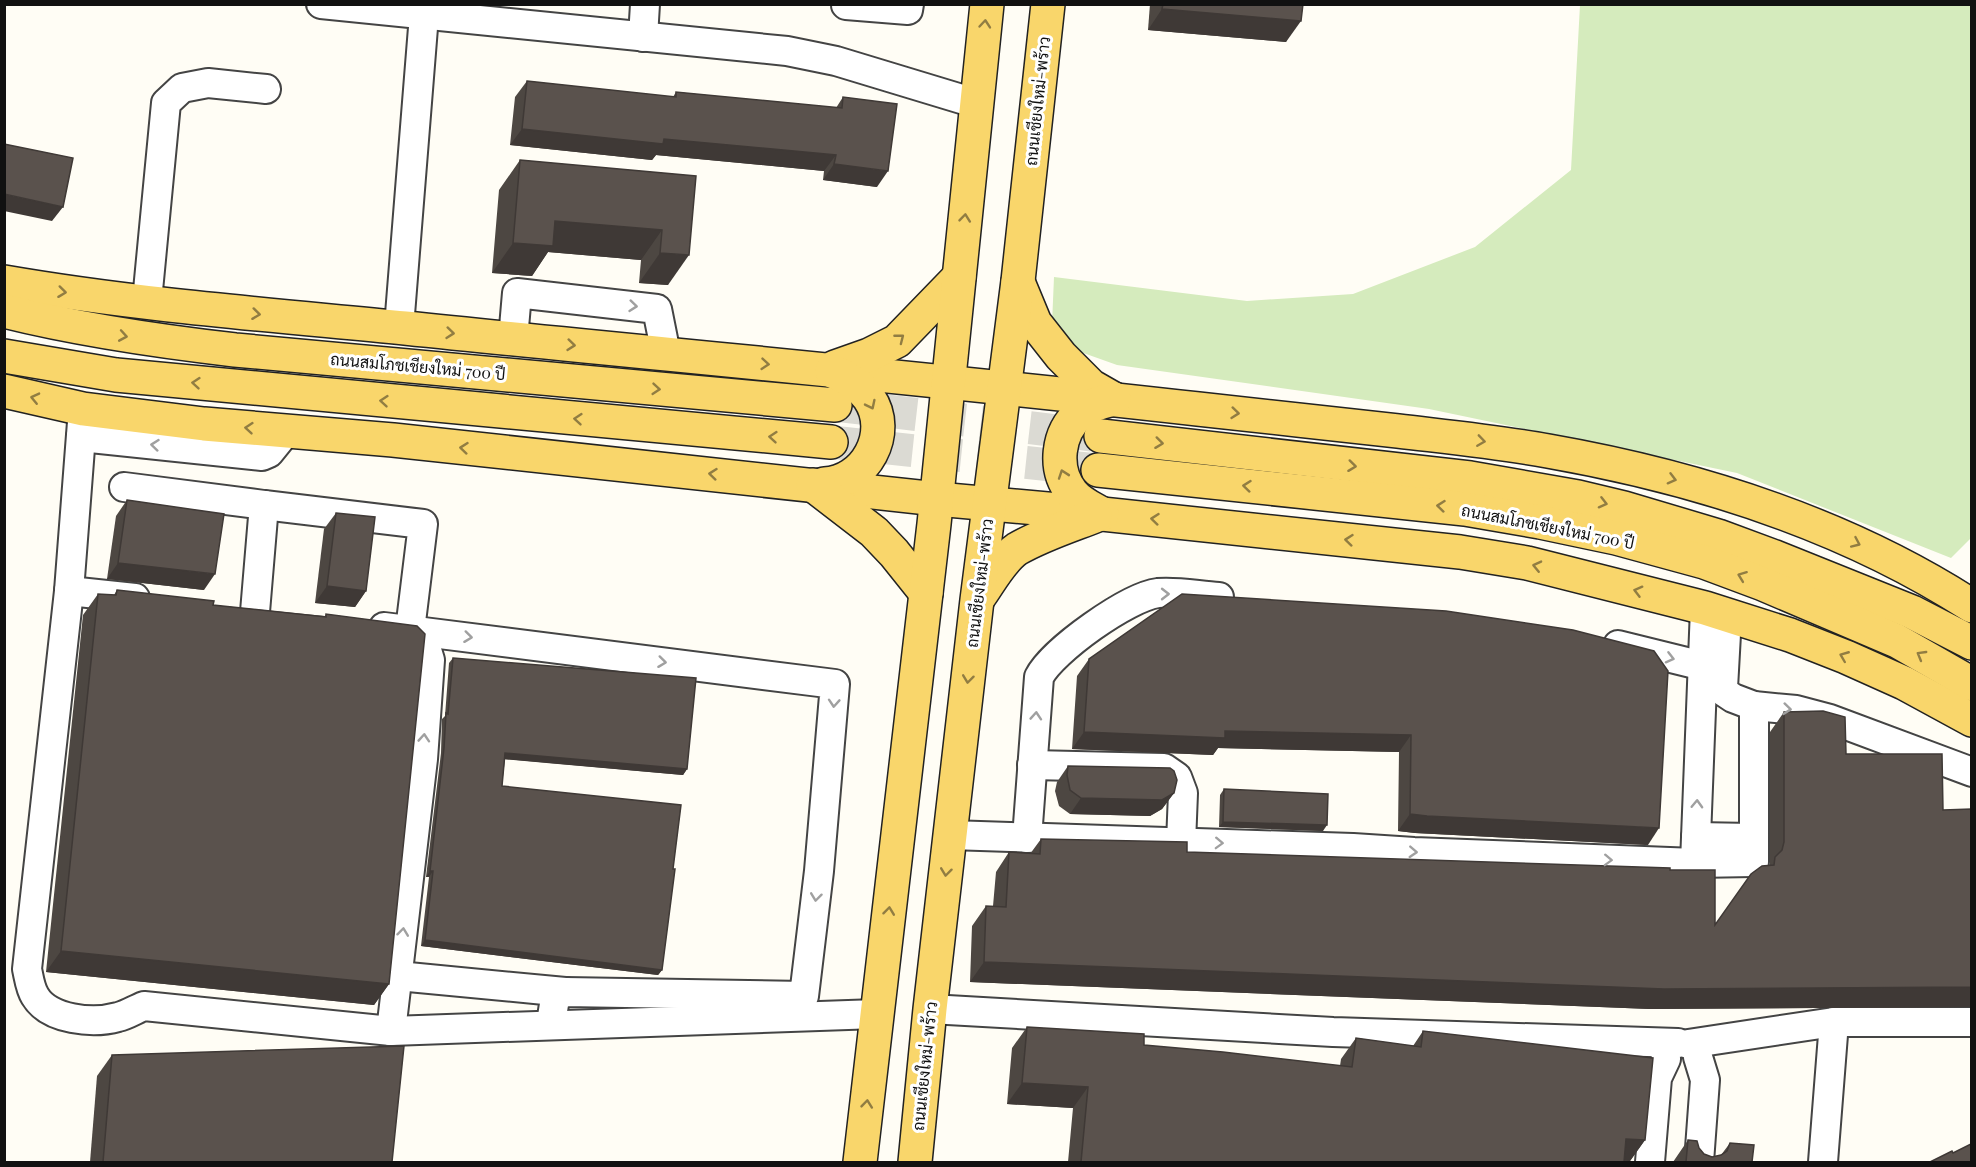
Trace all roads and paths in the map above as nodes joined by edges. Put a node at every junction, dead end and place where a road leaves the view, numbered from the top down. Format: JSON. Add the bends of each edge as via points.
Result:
{"nodes":[{"id":1,"x":645,"y":4,"type":"edge"},
{"id":2,"x":846,"y":4,"type":"edge"},
{"id":3,"x":909,"y":4,"type":"edge"},
{"id":4,"x":987,"y":4,"type":"edge"},
{"id":5,"x":1048,"y":4,"type":"edge"},
{"id":6,"x":323,"y":5,"type":"edge"},
{"id":7,"x":424,"y":15,"type":"junction"},
{"id":8,"x":643,"y":37,"type":"junction"},
{"id":9,"x":266,"y":89,"type":"dead end"},
{"id":10,"x":978,"y":104,"type":"junction"},
{"id":11,"x":959,"y":276,"type":"junction"},
{"id":12,"x":1018,"y":280,"type":"junction"},
{"id":13,"x":4,"y":282,"type":"edge"},
{"id":14,"x":147,"y":302,"type":"junction"},
{"id":15,"x":4,"y":311,"type":"edge"},
{"id":16,"x":399,"y":327,"type":"junction"},
{"id":17,"x":513,"y":339,"type":"junction"},
{"id":18,"x":666,"y":354,"type":"junction"},
{"id":19,"x":4,"y":356,"type":"edge"},
{"id":20,"x":827,"y":369,"type":"junction"},
{"id":21,"x":948,"y":383,"type":"junction"},
{"id":22,"x":1004,"y":387,"type":"junction"},
{"id":23,"x":4,"y":391,"type":"edge"},
{"id":24,"x":1114,"y":399,"type":"junction"},
{"id":25,"x":835,"y":405,"type":"tunnel mouth"},
{"id":26,"x":82,"y":423,"type":"junction"},
{"id":27,"x":1101,"y":436,"type":"tunnel mouth"},
{"id":28,"x":831,"y":442,"type":"tunnel mouth"},
{"id":29,"x":1098,"y":470,"type":"tunnel mouth"},
{"id":30,"x":813,"y":484,"type":"junction"},
{"id":31,"x":124,"y":487,"type":"dead end"},
{"id":32,"x":937,"y":499,"type":"junction"},
{"id":33,"x":989,"y":503,"type":"junction"},
{"id":34,"x":264,"y":505,"type":"junction"},
{"id":35,"x":1102,"y":514,"type":"junction"},
{"id":36,"x":69,"y":591,"type":"junction"},
{"id":37,"x":926,"y":593,"type":"junction"},
{"id":38,"x":1964,"y":593,"type":"edge"},
{"id":39,"x":1239,"y":599,"type":"edge"},
{"id":40,"x":977,"y":600,"type":"junction"},
{"id":41,"x":162,"y":601,"type":"edge"},
{"id":42,"x":255,"y":612,"type":"edge"},
{"id":43,"x":1716,"y":612,"type":"junction"},
{"id":44,"x":362,"y":624,"type":"edge"},
{"id":45,"x":410,"y":630,"type":"junction"},
{"id":46,"x":1598,"y":640,"type":"edge"},
{"id":47,"x":1971,"y":643,"type":"edge"},
{"id":48,"x":1709,"y":683,"type":"junction"},
{"id":49,"x":1971,"y":684,"type":"edge"},
{"id":50,"x":1754,"y":706,"type":"junction"},
{"id":51,"x":1971,"y":720,"type":"edge"},
{"id":52,"x":1032,"y":765,"type":"junction"},
{"id":53,"x":1971,"y":772,"type":"edge"},
{"id":54,"x":950,"y":834,"type":"junction"},
{"id":55,"x":1027,"y":838,"type":"junction"},
{"id":56,"x":1181,"y":843,"type":"junction"},
{"id":57,"x":1695,"y":850,"type":"junction"},
{"id":58,"x":398,"y":976,"type":"junction"},
{"id":59,"x":565,"y":992,"type":"junction"},
{"id":60,"x":930,"y":1009,"type":"junction"},
{"id":61,"x":877,"y":1014,"type":"junction"},
{"id":62,"x":1833,"y":1022,"type":"junction"},
{"id":63,"x":1971,"y":1022,"type":"edge"},
{"id":64,"x":560,"y":1025,"type":"junction"},
{"id":65,"x":391,"y":1031,"type":"junction"},
{"id":66,"x":1682,"y":1051,"type":"junction"},
{"id":67,"x":861,"y":1162,"type":"edge"},
{"id":68,"x":915,"y":1162,"type":"edge"},
{"id":69,"x":1650,"y":1162,"type":"edge"},
{"id":70,"x":1699,"y":1162,"type":"edge"},
{"id":71,"x":1822,"y":1162,"type":"edge"}],
"edges":[{"from":1,"to":8,"type":"street"},
{"from":2,"to":3,"type":"street","via":[[908,10]]},
{"from":10,"to":4,"type":"main road","one_way":true},
{"from":5,"to":12,"type":"main road","name":"ถนนเชียงใหม่-พร้าว"},
{"from":6,"to":7,"type":"street"},
{"from":7,"to":8,"type":"street"},
{"from":7,"to":16,"type":"street"},
{"from":8,"to":10,"type":"street","via":[[787,51],[836,61]]},
{"from":9,"to":14,"type":"street","via":[[208,83],[182,88],[166,103]]},
{"from":11,"to":10,"type":"main road","one_way":true},
{"from":20,"to":11,"type":"main road","one_way":true,"via":[[897,341]]},
{"from":11,"to":21,"type":"main road"},
{"from":12,"to":22,"type":"main road","name":"ถนนเชียงใหม่-พร้าว"},
{"from":12,"to":24,"type":"main road","via":[[1035,323],[1061,356],[1091,386]]},
{"from":13,"to":14,"type":"main road","one_way":true},
{"from":14,"to":16,"type":"main road","one_way":true},
{"from":15,"to":25,"type":"main road","name":"ถนนสมโภชเชียงใหม่ 700 ปี","one_way":true,"via":[[47,322],[203,346]]},
{"from":16,"to":17,"type":"main road","one_way":true},
{"from":17,"to":18,"type":"main road","one_way":true},
{"from":17,"to":18,"type":"street","one_way":true,"via":[[517,293],[657,309]]},
{"from":18,"to":20,"type":"main road","one_way":true},
{"from":28,"to":19,"type":"main road","one_way":true,"via":[[116,375]]},
{"from":20,"to":21,"type":"main road"},
{"from":20,"to":30,"type":"main road","one_way":true,"via":[[859,386],[871,400],[878,435],[873,452],[848,478],[831,484]]},
{"from":21,"to":22,"type":"main road"},
{"from":21,"to":32,"type":"main road"},
{"from":22,"to":24,"type":"main road"},
{"from":22,"to":33,"type":"main road","name":"ถนนเชียงใหม่-พร้าว"},
{"from":26,"to":23,"type":"main road","one_way":true},
{"from":35,"to":24,"type":"main road","one_way":true,"via":[[1072,493],[1059,460],[1061,442],[1081,412]]},
{"from":24,"to":38,"type":"main road","one_way":true,"via":[[1474,440],[1636,469],[1733,495],[1831,532]]},
{"from":30,"to":26,"type":"main road","one_way":true,"via":[[204,424]]},
{"from":26,"to":36,"type":"street"},
{"from":27,"to":47,"type":"main road","name":"ถนนสมโภชเชียงใหม่ 700 ปี","one_way":true,"via":[[1470,478],[1578,497],[1775,556],[1912,612]]},
{"from":49,"to":29,"type":"main road","name":"ถนนสมโภชเชียงใหม่ 700 ปี","one_way":true,"via":[[1897,641],[1763,584],[1704,562],[1616,538],[1465,509]]},
{"from":30,"to":32,"type":"main road"},
{"from":30,"to":37,"type":"main road","via":[[874,532]]},
{"from":31,"to":34,"type":"street"},
{"from":32,"to":33,"type":"main road"},
{"from":32,"to":37,"type":"main road"},
{"from":33,"to":35,"type":"main road"},
{"from":33,"to":40,"type":"main road","name":"ถนนเชียงใหม่-พร้าว"},
{"from":34,"to":42,"type":"street"},
{"from":34,"to":45,"type":"street","via":[[423,524]]},
{"from":35,"to":40,"type":"main road","via":[[1016,550]]},
{"from":43,"to":35,"type":"main road","one_way":true,"via":[[1527,563],[1460,552]]},
{"from":36,"to":41,"type":"street"},
{"from":36,"to":65,"type":"street","via":[[27,969],[35,997],[55,1014],[88,1019],[119,1017],[144,1006]]},
{"from":61,"to":37,"type":"main road","one_way":true},
{"from":52,"to":39,"type":"street","one_way":true,"via":[[1039,677],[1058,653],[1139,599],[1159,593]]},
{"from":40,"to":54,"type":"main road","name":"ถนนเชียงใหม่-พร้าว","one_way":true},
{"from":43,"to":48,"type":"street"},
{"from":51,"to":43,"type":"main road","one_way":true,"via":[[1846,657]]},
{"from":44,"to":45,"type":"street"},
{"from":58,"to":45,"type":"street","one_way":true,"via":[[423,759],[430,660],[427,650]]},
{"from":45,"to":59,"type":"street","one_way":true,"via":[[835,684],[804,996]]},
{"from":46,"to":48,"type":"street","one_way":true},
{"from":48,"to":50,"type":"street"},
{"from":57,"to":48,"type":"street","one_way":true},
{"from":50,"to":53,"type":"street","one_way":true,"via":[[1796,710],[1830,719]]},
{"from":50,"to":57,"type":"street","via":[[1754,850]]},
{"from":52,"to":55,"type":"street"},
{"from":52,"to":56,"type":"street","via":[[1164,768],[1177,777],[1183,793]]},
{"from":54,"to":55,"type":"street"},
{"from":54,"to":60,"type":"main road","name":"ถนนเชียงใหม่-พร้าว","one_way":true},
{"from":55,"to":56,"type":"street"},
{"from":56,"to":57,"type":"street","one_way":true,"via":[[1414,852]]},
{"from":58,"to":59,"type":"street"},
{"from":58,"to":65,"type":"street"},
{"from":59,"to":64,"type":"street","via":[[555,998],[552,1017]]},
{"from":60,"to":66,"type":"street"},
{"from":60,"to":68,"type":"main road","name":"ถนนเชียงใหม่-พร้าว"},
{"from":61,"to":64,"type":"street"},
{"from":67,"to":61,"type":"main road","one_way":true},
{"from":62,"to":63,"type":"street"},
{"from":62,"to":66,"type":"street"},
{"from":62,"to":71,"type":"street"},
{"from":64,"to":65,"type":"street"},
{"from":66,"to":69,"type":"street","via":[[1657,1078]]},
{"from":66,"to":70,"type":"street","via":[[1705,1080]]}]}
